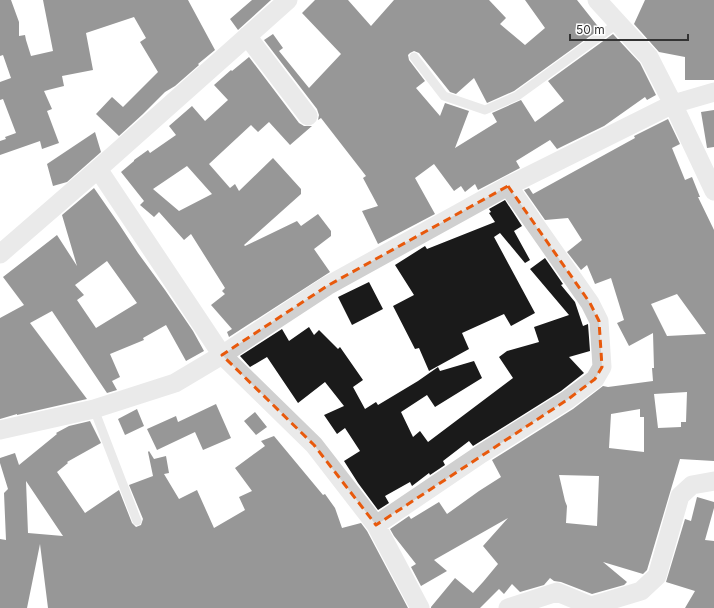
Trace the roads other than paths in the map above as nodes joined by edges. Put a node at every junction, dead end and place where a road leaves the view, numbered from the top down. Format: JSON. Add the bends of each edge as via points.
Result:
{"nodes":[{"id":1,"x":288,"y":0,"type":"edge"},
{"id":2,"x":597,"y":0,"type":"edge"},
{"id":3,"x":618,"y":23,"type":"junction"},
{"id":4,"x":247,"y":36,"type":"junction"},
{"id":5,"x":414,"y":57,"type":"dead end"},
{"id":6,"x":714,"y":92,"type":"edge"},
{"id":7,"x":673,"y":104,"type":"junction"},
{"id":8,"x":308,"y":116,"type":"dead end"},
{"id":9,"x":98,"y":169,"type":"junction"},
{"id":10,"x":508,"y":186,"type":"junction"},
{"id":11,"x":714,"y":191,"type":"edge"},
{"id":12,"x":0,"y":254,"type":"edge"},
{"id":13,"x":222,"y":355,"type":"junction"},
{"id":14,"x":94,"y":409,"type":"junction"},
{"id":15,"x":0,"y":430,"type":"edge"},
{"id":16,"x":714,"y":481,"type":"edge"},
{"id":17,"x":137,"y":521,"type":"dead end"},
{"id":18,"x":376,"y":524,"type":"junction"},
{"id":19,"x":420,"y":608,"type":"edge"},
{"id":20,"x":508,"y":608,"type":"edge"}],
"edges":[{"from":1,"to":4,"type":"street"},
{"from":2,"to":3,"type":"street"},
{"from":3,"to":5,"type":"lane","via":[[517,96],[485,110],[444,96]]},
{"from":3,"to":7,"type":"street","via":[[649,57]]},
{"from":4,"to":8,"type":"street"},
{"from":4,"to":9,"type":"street"},
{"from":6,"to":7,"type":"street"},
{"from":7,"to":10,"type":"street"},
{"from":7,"to":11,"type":"street"},
{"from":9,"to":12,"type":"street"},
{"from":9,"to":13,"type":"street"},
{"from":10,"to":13,"type":"street","via":[[327,286]]},
{"from":10,"to":18,"type":"street","via":[[590,303],[599,321],[602,368],[595,379],[566,400]]},
{"from":13,"to":14,"type":"street","via":[[175,383]]},
{"from":13,"to":18,"type":"street","via":[[314,445]]},
{"from":14,"to":15,"type":"street"},
{"from":14,"to":17,"type":"lane"},
{"from":16,"to":20,"type":"street","via":[[692,486],[680,496],[657,576],[641,591],[591,606],[557,592]]},
{"from":18,"to":19,"type":"street"}]}
